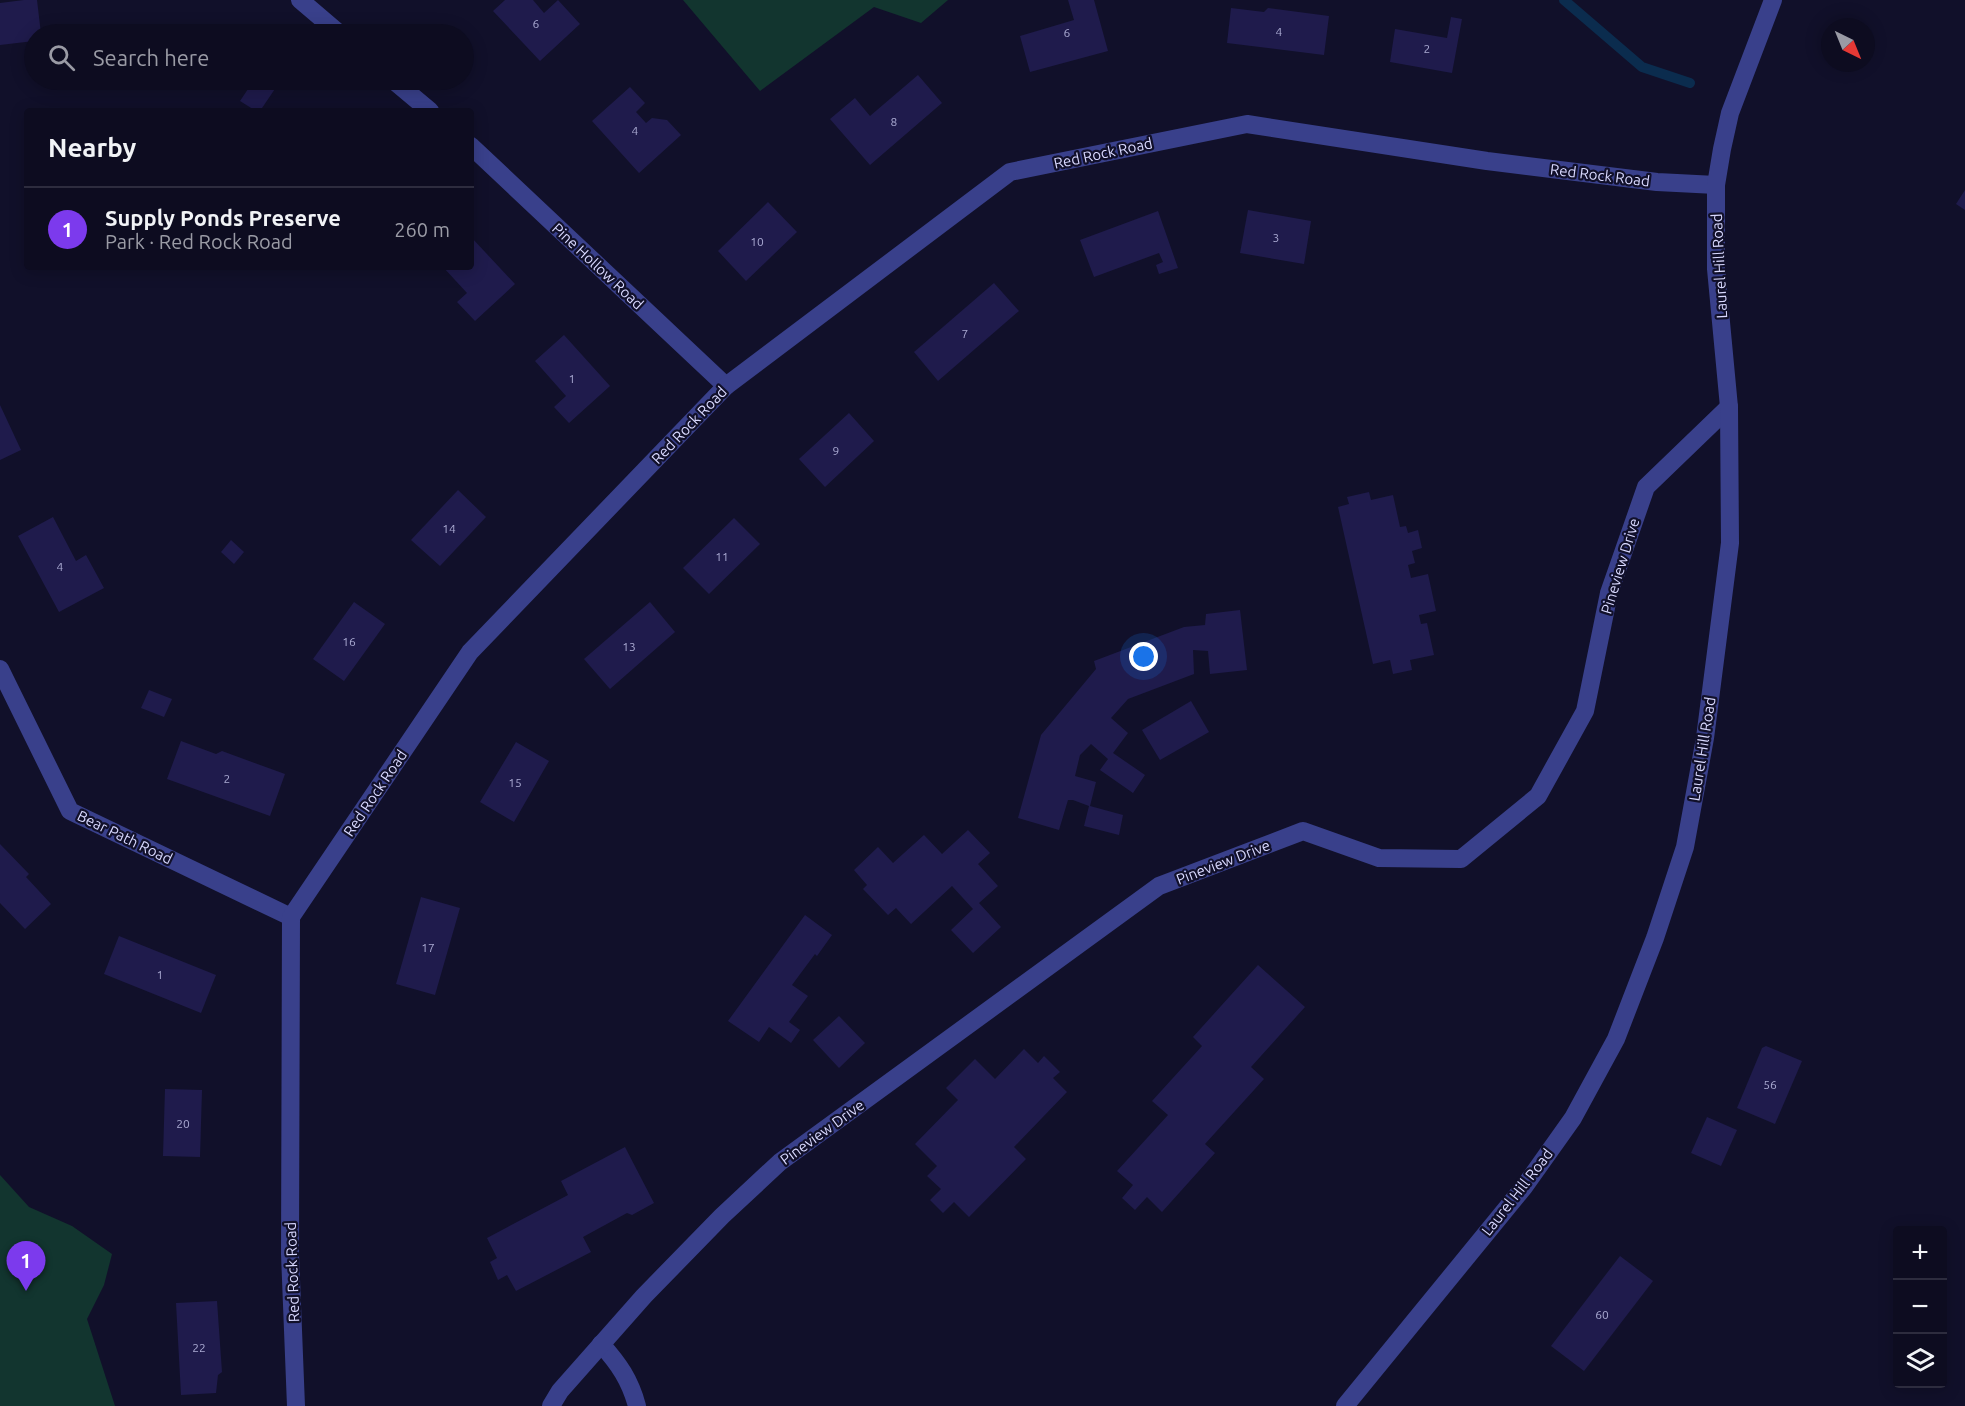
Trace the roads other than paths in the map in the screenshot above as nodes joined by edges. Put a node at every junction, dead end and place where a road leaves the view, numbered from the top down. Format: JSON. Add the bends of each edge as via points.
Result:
{"nodes":[{"id":1,"x":300,"y":0,"type":"edge"},
{"id":2,"x":1773,"y":0,"type":"edge"},
{"id":3,"x":328,"y":24,"type":"edge"},
{"id":4,"x":405,"y":90,"type":"edge"},
{"id":5,"x":426,"y":108,"type":"edge"},
{"id":6,"x":474,"y":150,"type":"edge"},
{"id":7,"x":1716,"y":185,"type":"junction"},
{"id":8,"x":726,"y":386,"type":"junction"},
{"id":9,"x":1730,"y":407,"type":"junction"},
{"id":10,"x":0,"y":669,"type":"edge"},
{"id":11,"x":291,"y":917,"type":"junction"},
{"id":12,"x":601,"y":1344,"type":"junction"},
{"id":13,"x":296,"y":1406,"type":"edge"},
{"id":14,"x":552,"y":1406,"type":"edge"},
{"id":15,"x":637,"y":1406,"type":"edge"},
{"id":16,"x":1345,"y":1406,"type":"edge"}],
"edges":[{"from":1,"to":3,"type":"street"},
{"from":2,"to":7,"type":"street","name":"Laurel Hill Road","via":[[1730,113]]},
{"from":4,"to":5,"type":"street"},
{"from":6,"to":8,"type":"street","name":"Pine Hollow Road"},
{"from":7,"to":8,"type":"street","name":"Red Rock Road","via":[[1657,182],[1487,161],[1247,124],[1236,126],[1010,172]]},
{"from":7,"to":9,"type":"street","name":"Laurel Hill Road","via":[[1716,269]]},
{"from":8,"to":11,"type":"street","name":"Red Rock Road","via":[[470,652]]},
{"from":9,"to":12,"type":"street","name":"Pineview Drive","via":[[1646,487],[1609,593],[1585,711],[1538,796],[1461,859],[1379,858],[1303,831],[1159,886],[780,1162],[644,1296]]},
{"from":9,"to":16,"type":"street","name":"Laurel Hill Road","via":[[1730,543],[1705,738],[1685,847],[1642,972],[1616,1039],[1573,1118],[1524,1187]]},
{"from":10,"to":11,"type":"street","name":"Bear Path Road","via":[[70,811]]},
{"from":11,"to":13,"type":"street","name":"Red Rock Road","via":[[290,1254]]},
{"from":12,"to":14,"type":"street","name":"Pineview Drive"},
{"from":12,"to":15,"type":"street","via":[[632,1388]]}]}
